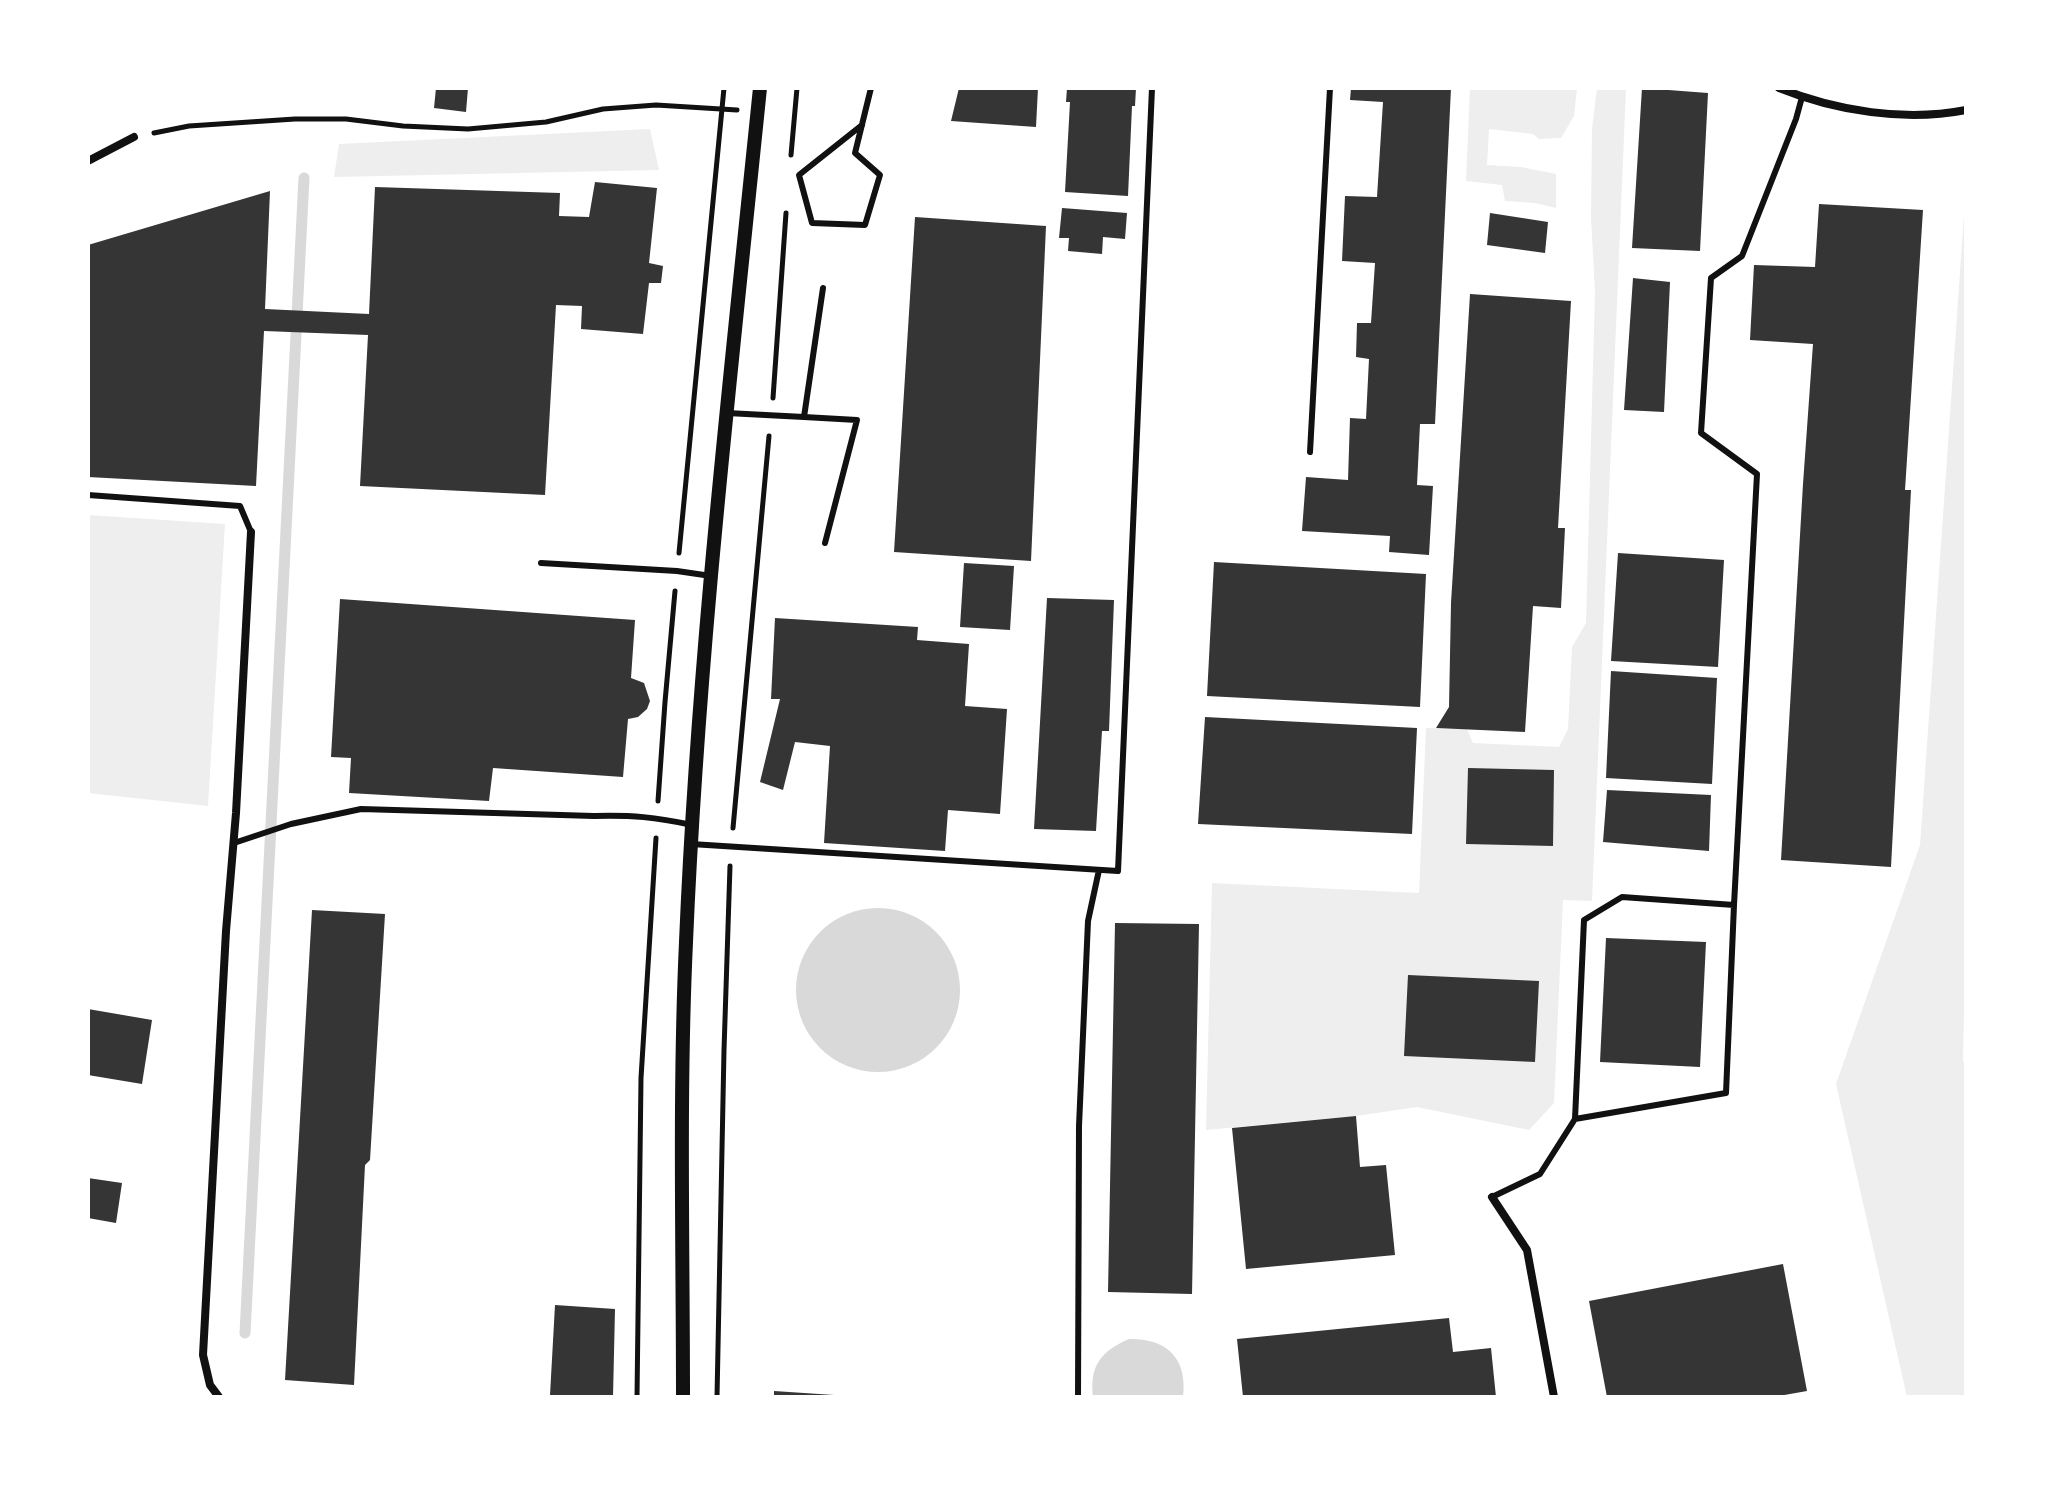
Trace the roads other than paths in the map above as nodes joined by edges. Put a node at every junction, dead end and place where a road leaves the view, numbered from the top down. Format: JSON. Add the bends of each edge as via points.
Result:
{"nodes":[{"id":1,"x":760,"y":88,"type":"edge"},
{"id":2,"x":871,"y":88,"type":"edge"},
{"id":3,"x":1152,"y":88,"type":"edge"},
{"id":4,"x":1330,"y":88,"type":"edge"},
{"id":5,"x":1779,"y":88,"type":"edge"},
{"id":6,"x":1802,"y":97,"type":"junction"},
{"id":7,"x":1966,"y":110,"type":"edge"},
{"id":8,"x":862,"y":125,"type":"junction"},
{"id":9,"x":134,"y":137,"type":"road end"},
{"id":10,"x":88,"y":161,"type":"edge"},
{"id":11,"x":823,"y":288,"type":"dead end"},
{"id":12,"x":727,"y":413,"type":"junction"},
{"id":13,"x":804,"y":417,"type":"junction"},
{"id":14,"x":1310,"y":452,"type":"dead end"},
{"id":15,"x":88,"y":495,"type":"edge"},
{"id":16,"x":251,"y":532,"type":"joint"},
{"id":17,"x":825,"y":543,"type":"dead end"},
{"id":18,"x":541,"y":563,"type":"dead end"},
{"id":19,"x":711,"y":576,"type":"junction"},
{"id":20,"x":692,"y":825,"type":"junction"},
{"id":21,"x":234,"y":843,"type":"junction"},
{"id":22,"x":691,"y":844,"type":"junction"},
{"id":23,"x":1099,"y":870,"type":"junction"},
{"id":24,"x":1734,"y":905,"type":"junction"},
{"id":25,"x":1575,"y":1119,"type":"junction"},
{"id":26,"x":1492,"y":1197,"type":"joint"},
{"id":27,"x":219,"y":1397,"type":"edge"},
{"id":28,"x":683,"y":1397,"type":"edge"},
{"id":29,"x":1078,"y":1397,"type":"edge"},
{"id":30,"x":1554,"y":1397,"type":"edge"}],
"edges":[{"from":1,"to":12,"type":"street"},
{"from":2,"to":8,"type":"lane"},
{"from":3,"to":23,"type":"lane","via":[[1118,871]]},
{"from":4,"to":14,"type":"lane"},
{"from":5,"to":6,"type":"street"},
{"from":6,"to":7,"type":"street","via":[[1900,114]]},
{"from":6,"to":24,"type":"lane","via":[[1742,256],[1711,278],[1701,433],[1757,474]]},
{"from":8,"to":8,"type":"lane","via":[[855,153],[880,175],[865,225],[812,223],[799,175]]},
{"from":9,"to":10,"type":"street"},
{"from":11,"to":13,"type":"lane"},
{"from":12,"to":13,"type":"lane"},
{"from":12,"to":19,"type":"street"},
{"from":13,"to":17,"type":"lane","via":[[857,420]]},
{"from":15,"to":16,"type":"lane","via":[[240,506]]},
{"from":16,"to":21,"type":"street"},
{"from":18,"to":19,"type":"lane"},
{"from":19,"to":20,"type":"street"},
{"from":20,"to":21,"type":"lane","via":[[633,815],[361,809]]},
{"from":20,"to":22,"type":"street"},
{"from":21,"to":27,"type":"street","via":[[203,1355],[210,1385]]},
{"from":22,"to":23,"type":"lane"},
{"from":22,"to":28,"type":"street","via":[[683,1040]]},
{"from":23,"to":29,"type":"lane","via":[[1088,921],[1080,1110]]},
{"from":24,"to":25,"type":"lane","via":[[1726,1093]]},
{"from":24,"to":25,"type":"lane","via":[[1622,897],[1584,920]]},
{"from":25,"to":26,"type":"lane","via":[[1540,1174]]},
{"from":26,"to":30,"type":"street","via":[[1527,1250]]}]}
